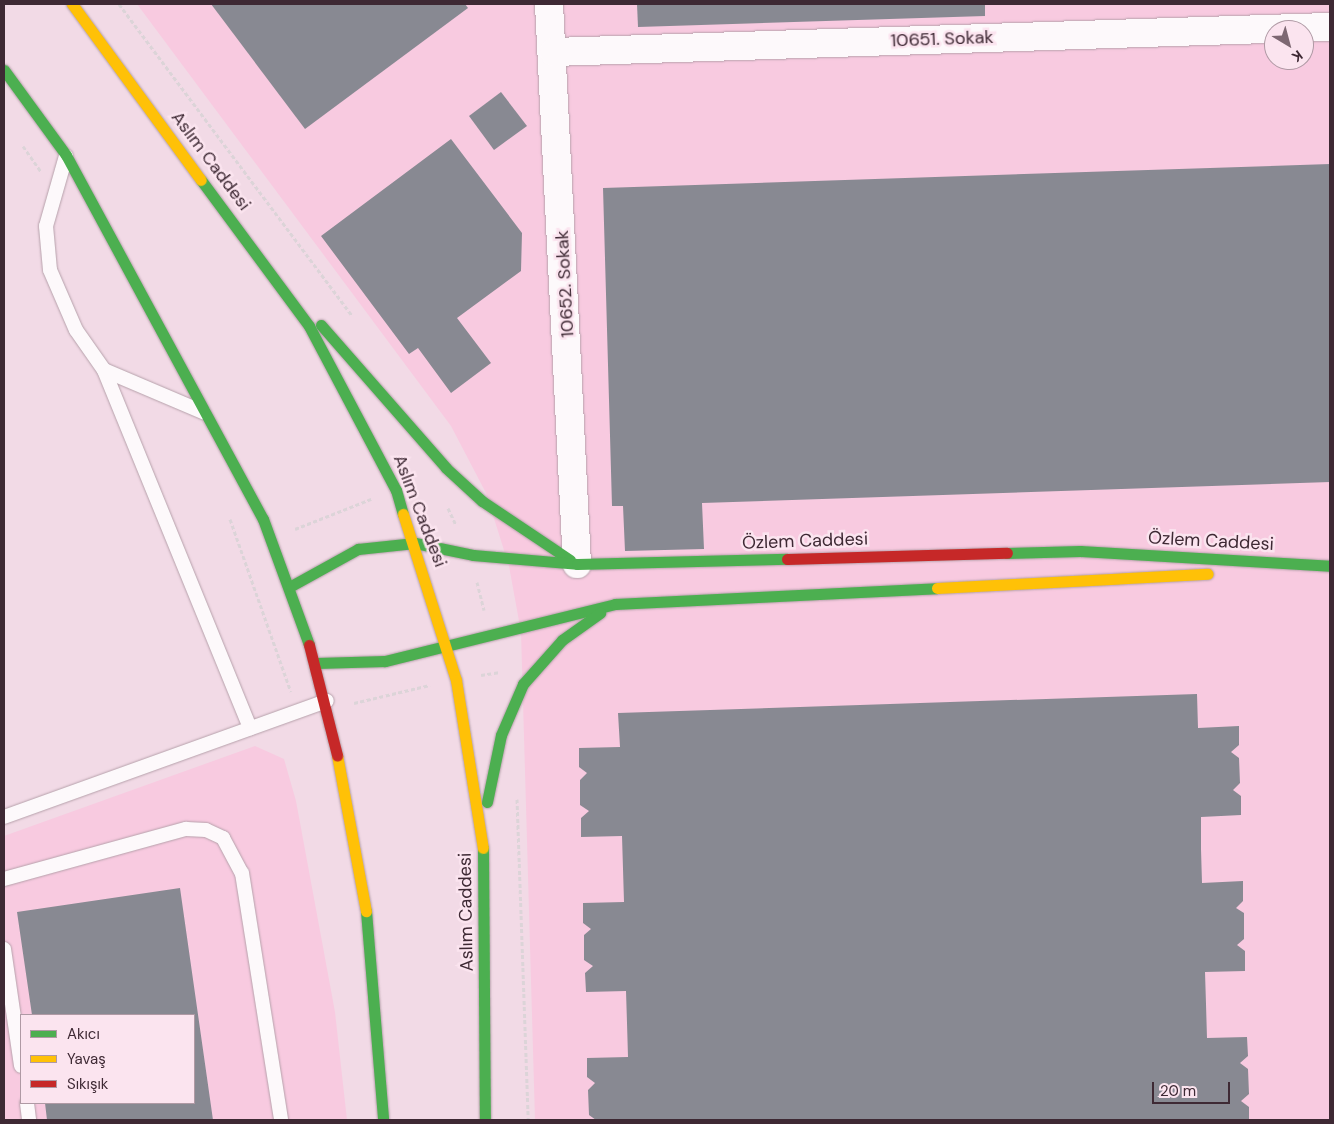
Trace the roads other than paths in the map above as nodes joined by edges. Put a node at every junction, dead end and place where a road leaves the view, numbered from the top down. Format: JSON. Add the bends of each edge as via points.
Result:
{"nodes":[{"id":1,"x":72,"y":4,"type":"edge"},
{"id":2,"x":549,"y":4,"type":"edge"},
{"id":3,"x":1330,"y":27,"type":"edge"},
{"id":4,"x":554,"y":52,"type":"junction"},
{"id":5,"x":4,"y":70,"type":"edge"},
{"id":6,"x":66,"y":155,"type":"junction"},
{"id":7,"x":275,"y":278,"type":"junction"},
{"id":8,"x":104,"y":370,"type":"junction"},
{"id":9,"x":206,"y":414,"type":"junction"},
{"id":10,"x":416,"y":543,"type":"junction"},
{"id":11,"x":577,"y":564,"type":"junction"},
{"id":12,"x":1330,"y":567,"type":"edge"},
{"id":13,"x":291,"y":586,"type":"junction"},
{"id":14,"x":615,"y":604,"type":"junction"},
{"id":15,"x":447,"y":646,"type":"junction"},
{"id":16,"x":317,"y":663,"type":"junction"},
{"id":17,"x":328,"y":705,"type":"junction"},
{"id":18,"x":250,"y":728,"type":"junction"},
{"id":19,"x":4,"y":817,"type":"edge"},
{"id":20,"x":483,"y":833,"type":"junction"},
{"id":21,"x":4,"y":878,"type":"edge"},
{"id":22,"x":4,"y":949,"type":"edge"},
{"id":23,"x":20,"y":1059,"type":"edge"},
{"id":24,"x":27,"y":1104,"type":"edge"},
{"id":25,"x":29,"y":1120,"type":"edge"},
{"id":26,"x":281,"y":1120,"type":"edge"},
{"id":27,"x":383,"y":1120,"type":"edge"},
{"id":28,"x":485,"y":1120,"type":"edge"}],
"edges":[{"from":1,"to":7,"type":"main road","name":"Aslım Caddesi"},
{"from":2,"to":4,"type":"street","name":"10652. Sokak"},
{"from":3,"to":4,"type":"street","name":"10651. Sokak"},
{"from":4,"to":11,"type":"street","name":"10652. Sokak"},
{"from":5,"to":6,"type":"main road"},
{"from":6,"to":8,"type":"lane","via":[[46,226],[50,270],[76,330]]},
{"from":6,"to":9,"type":"main road"},
{"from":7,"to":10,"type":"main road","name":"Aslım Caddesi","via":[[334,367],[396,490]]},
{"from":7,"to":11,"type":"main road","via":[[354,359],[446,468],[482,502]]},
{"from":8,"to":9,"type":"lane"},
{"from":8,"to":18,"type":"lane"},
{"from":9,"to":13,"type":"main road","via":[[271,538]]},
{"from":10,"to":11,"type":"main road","name":"Özlem Caddesi","via":[[473,555]]},
{"from":10,"to":13,"type":"main road","name":"Özlem Caddesi","via":[[358,549]]},
{"from":10,"to":15,"type":"main road","name":"Aslım Caddesi"},
{"from":11,"to":12,"type":"main road","name":"Özlem Caddesi","via":[[1080,551]]},
{"from":12,"to":14,"type":"main road","name":"Özlem Caddesi"},
{"from":13,"to":16,"type":"main road"},
{"from":14,"to":15,"type":"main road","name":"Özlem Caddesi"},
{"from":14,"to":20,"type":"main road","via":[[562,640],[523,684],[493,763]]},
{"from":15,"to":16,"type":"main road","name":"Özlem Caddesi","via":[[385,661]]},
{"from":15,"to":20,"type":"main road","name":"Aslım Caddesi"},
{"from":16,"to":17,"type":"main road"},
{"from":17,"to":18,"type":"lane","via":[[298,711]]},
{"from":17,"to":27,"type":"main road","via":[[370,934]]},
{"from":18,"to":19,"type":"lane"},
{"from":20,"to":28,"type":"main road","name":"Aslım Caddesi"},
{"from":21,"to":26,"type":"lane","via":[[186,829],[206,830],[223,838],[242,873]]},
{"from":22,"to":23,"type":"lane"},
{"from":24,"to":25,"type":"lane"}]}
